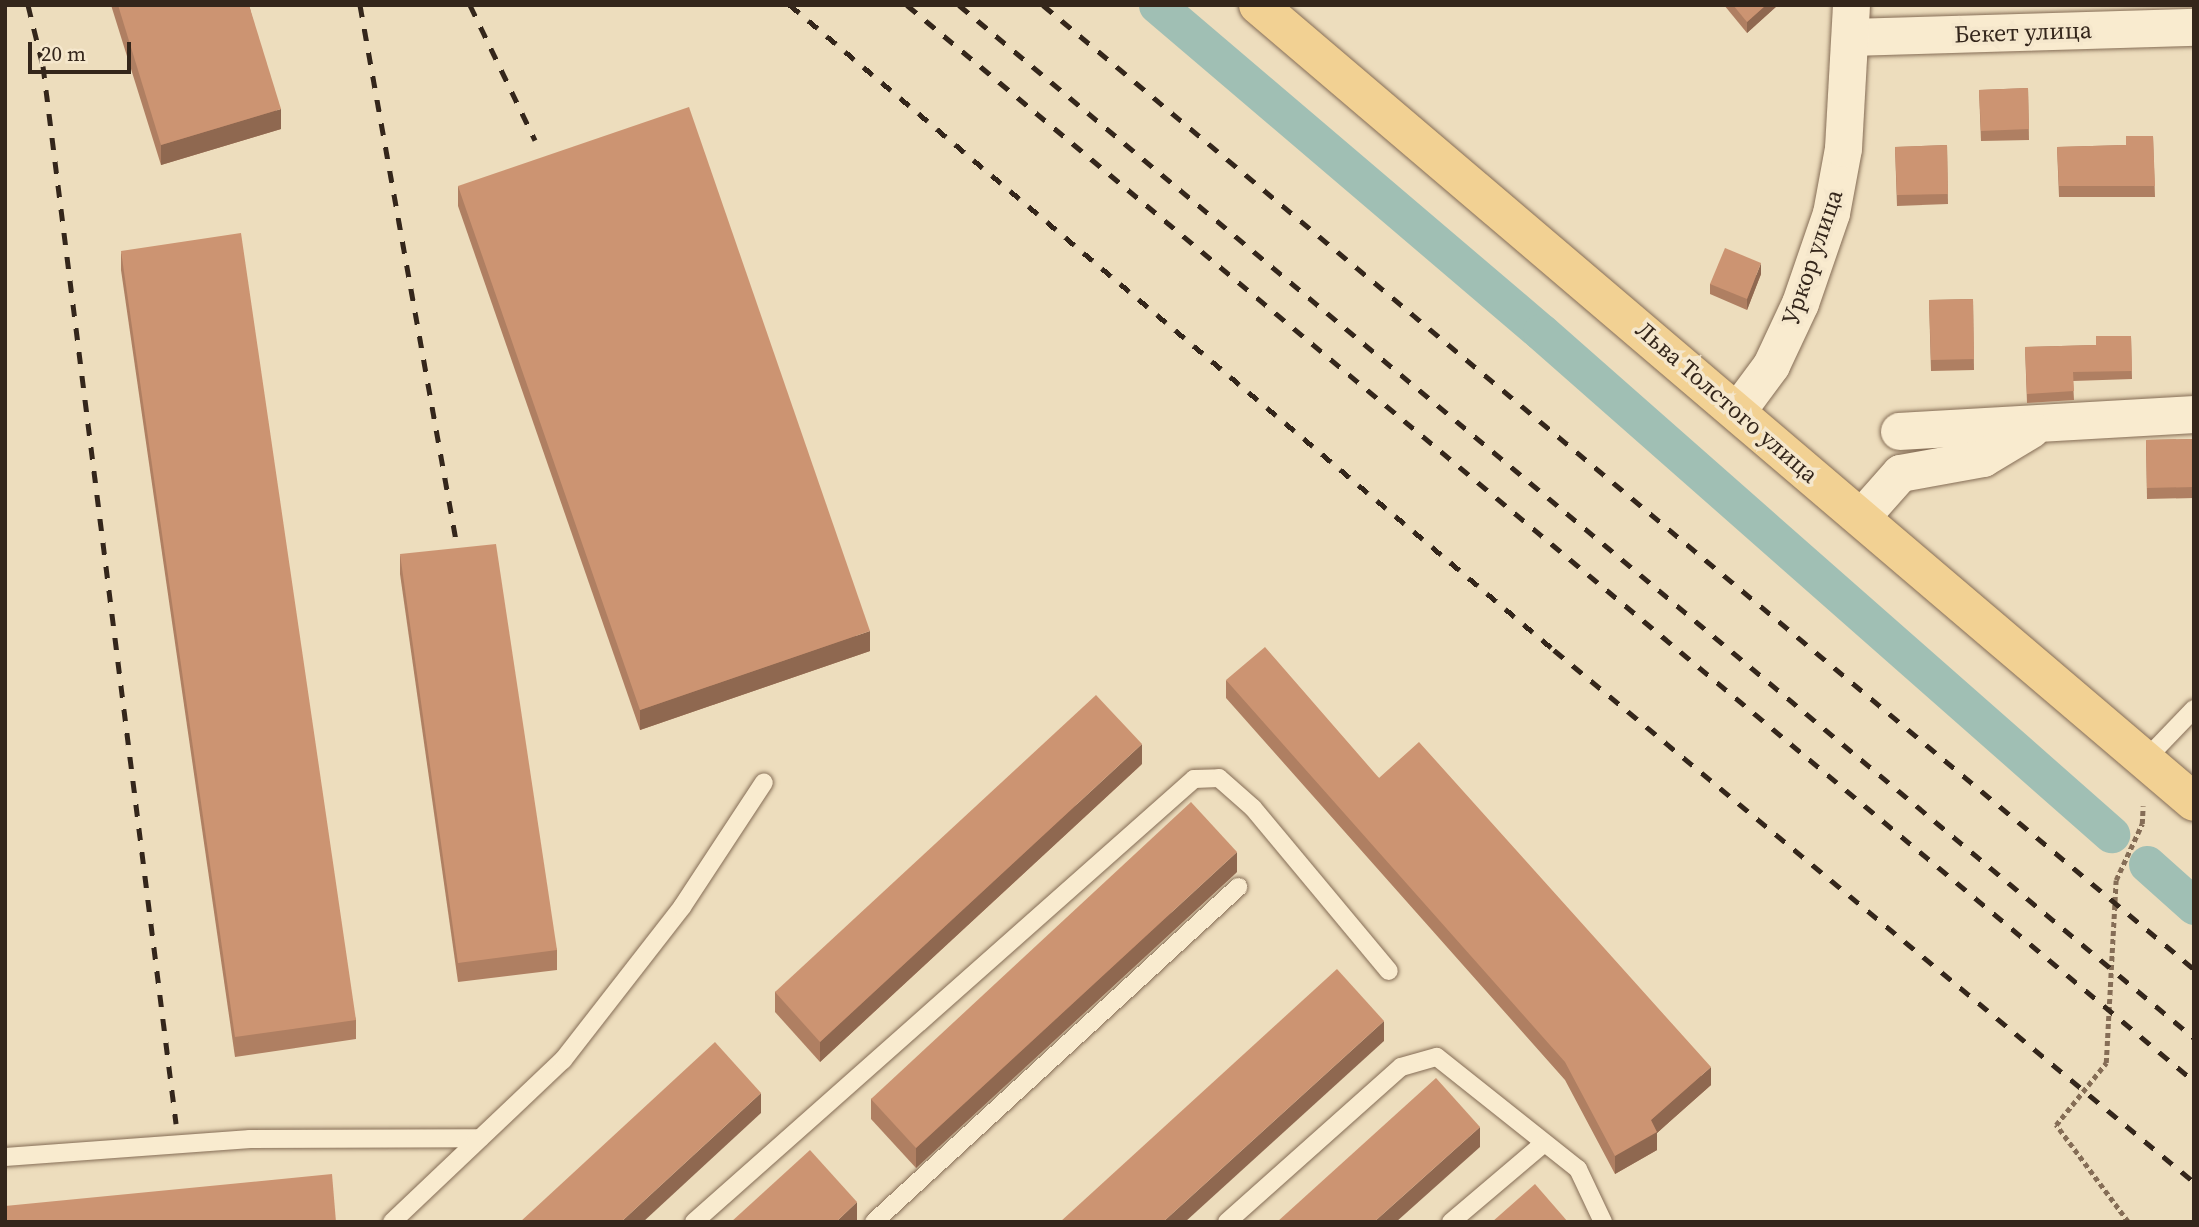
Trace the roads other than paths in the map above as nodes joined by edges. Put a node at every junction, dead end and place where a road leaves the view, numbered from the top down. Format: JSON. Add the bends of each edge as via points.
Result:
{"nodes":[{"id":1,"x":1258,"y":5,"type":"edge"},
{"id":2,"x":1852,"y":21,"type":"edge"},
{"id":3,"x":2194,"y":27,"type":"edge"},
{"id":4,"x":1737,"y":411,"type":"junction"},
{"id":5,"x":2194,"y":414,"type":"edge"},
{"id":6,"x":2035,"y":426,"type":"junction"},
{"id":7,"x":1899,"y":431,"type":"dead end"},
{"id":8,"x":1861,"y":517,"type":"junction"},
{"id":9,"x":2194,"y":709,"type":"edge"},
{"id":10,"x":2145,"y":760,"type":"junction"},
{"id":11,"x":764,"y":782,"type":"dead end"},
{"id":12,"x":2194,"y":802,"type":"edge"},
{"id":13,"x":1238,"y":887,"type":"dead end"},
{"id":14,"x":1389,"y":971,"type":"dead end"},
{"id":15,"x":480,"y":1138,"type":"junction"},
{"id":16,"x":1544,"y":1143,"type":"junction"},
{"id":17,"x":5,"y":1157,"type":"edge"},
{"id":18,"x":392,"y":1222,"type":"edge"},
{"id":19,"x":694,"y":1222,"type":"edge"},
{"id":20,"x":874,"y":1222,"type":"edge"},
{"id":21,"x":1227,"y":1222,"type":"edge"},
{"id":22,"x":1451,"y":1222,"type":"edge"},
{"id":23,"x":1603,"y":1222,"type":"edge"}],
"edges":[{"from":1,"to":4,"type":"main road","name":"Льва Толстого улица"},
{"from":2,"to":3,"type":"street","name":"Бекет улица"},
{"from":2,"to":4,"type":"street","name":"Уркор улица","via":[[1843,148],[1831,213],[1800,303],[1771,365]]},
{"from":4,"to":8,"type":"main road","name":"Льва Толстого улица"},
{"from":5,"to":6,"type":"street"},
{"from":6,"to":7,"type":"street"},
{"from":6,"to":8,"type":"street","via":[[1983,458],[1900,473]]},
{"from":8,"to":10,"type":"main road","name":"Льва Толстого улица"},
{"from":9,"to":10,"type":"lane","via":[[2182,716]]},
{"from":10,"to":12,"type":"main road","name":"Льва Толстого улица"},
{"from":11,"to":15,"type":"lane","via":[[682,907],[564,1060]]},
{"from":13,"to":20,"type":"lane"},
{"from":14,"to":19,"type":"lane","via":[[1253,808],[1219,778],[1194,779]]},
{"from":15,"to":17,"type":"lane","via":[[250,1139]]},
{"from":15,"to":18,"type":"lane"},
{"from":16,"to":21,"type":"lane","via":[[1437,1057],[1401,1067]]},
{"from":16,"to":22,"type":"lane"},
{"from":16,"to":23,"type":"lane","via":[[1578,1169]]}]}
